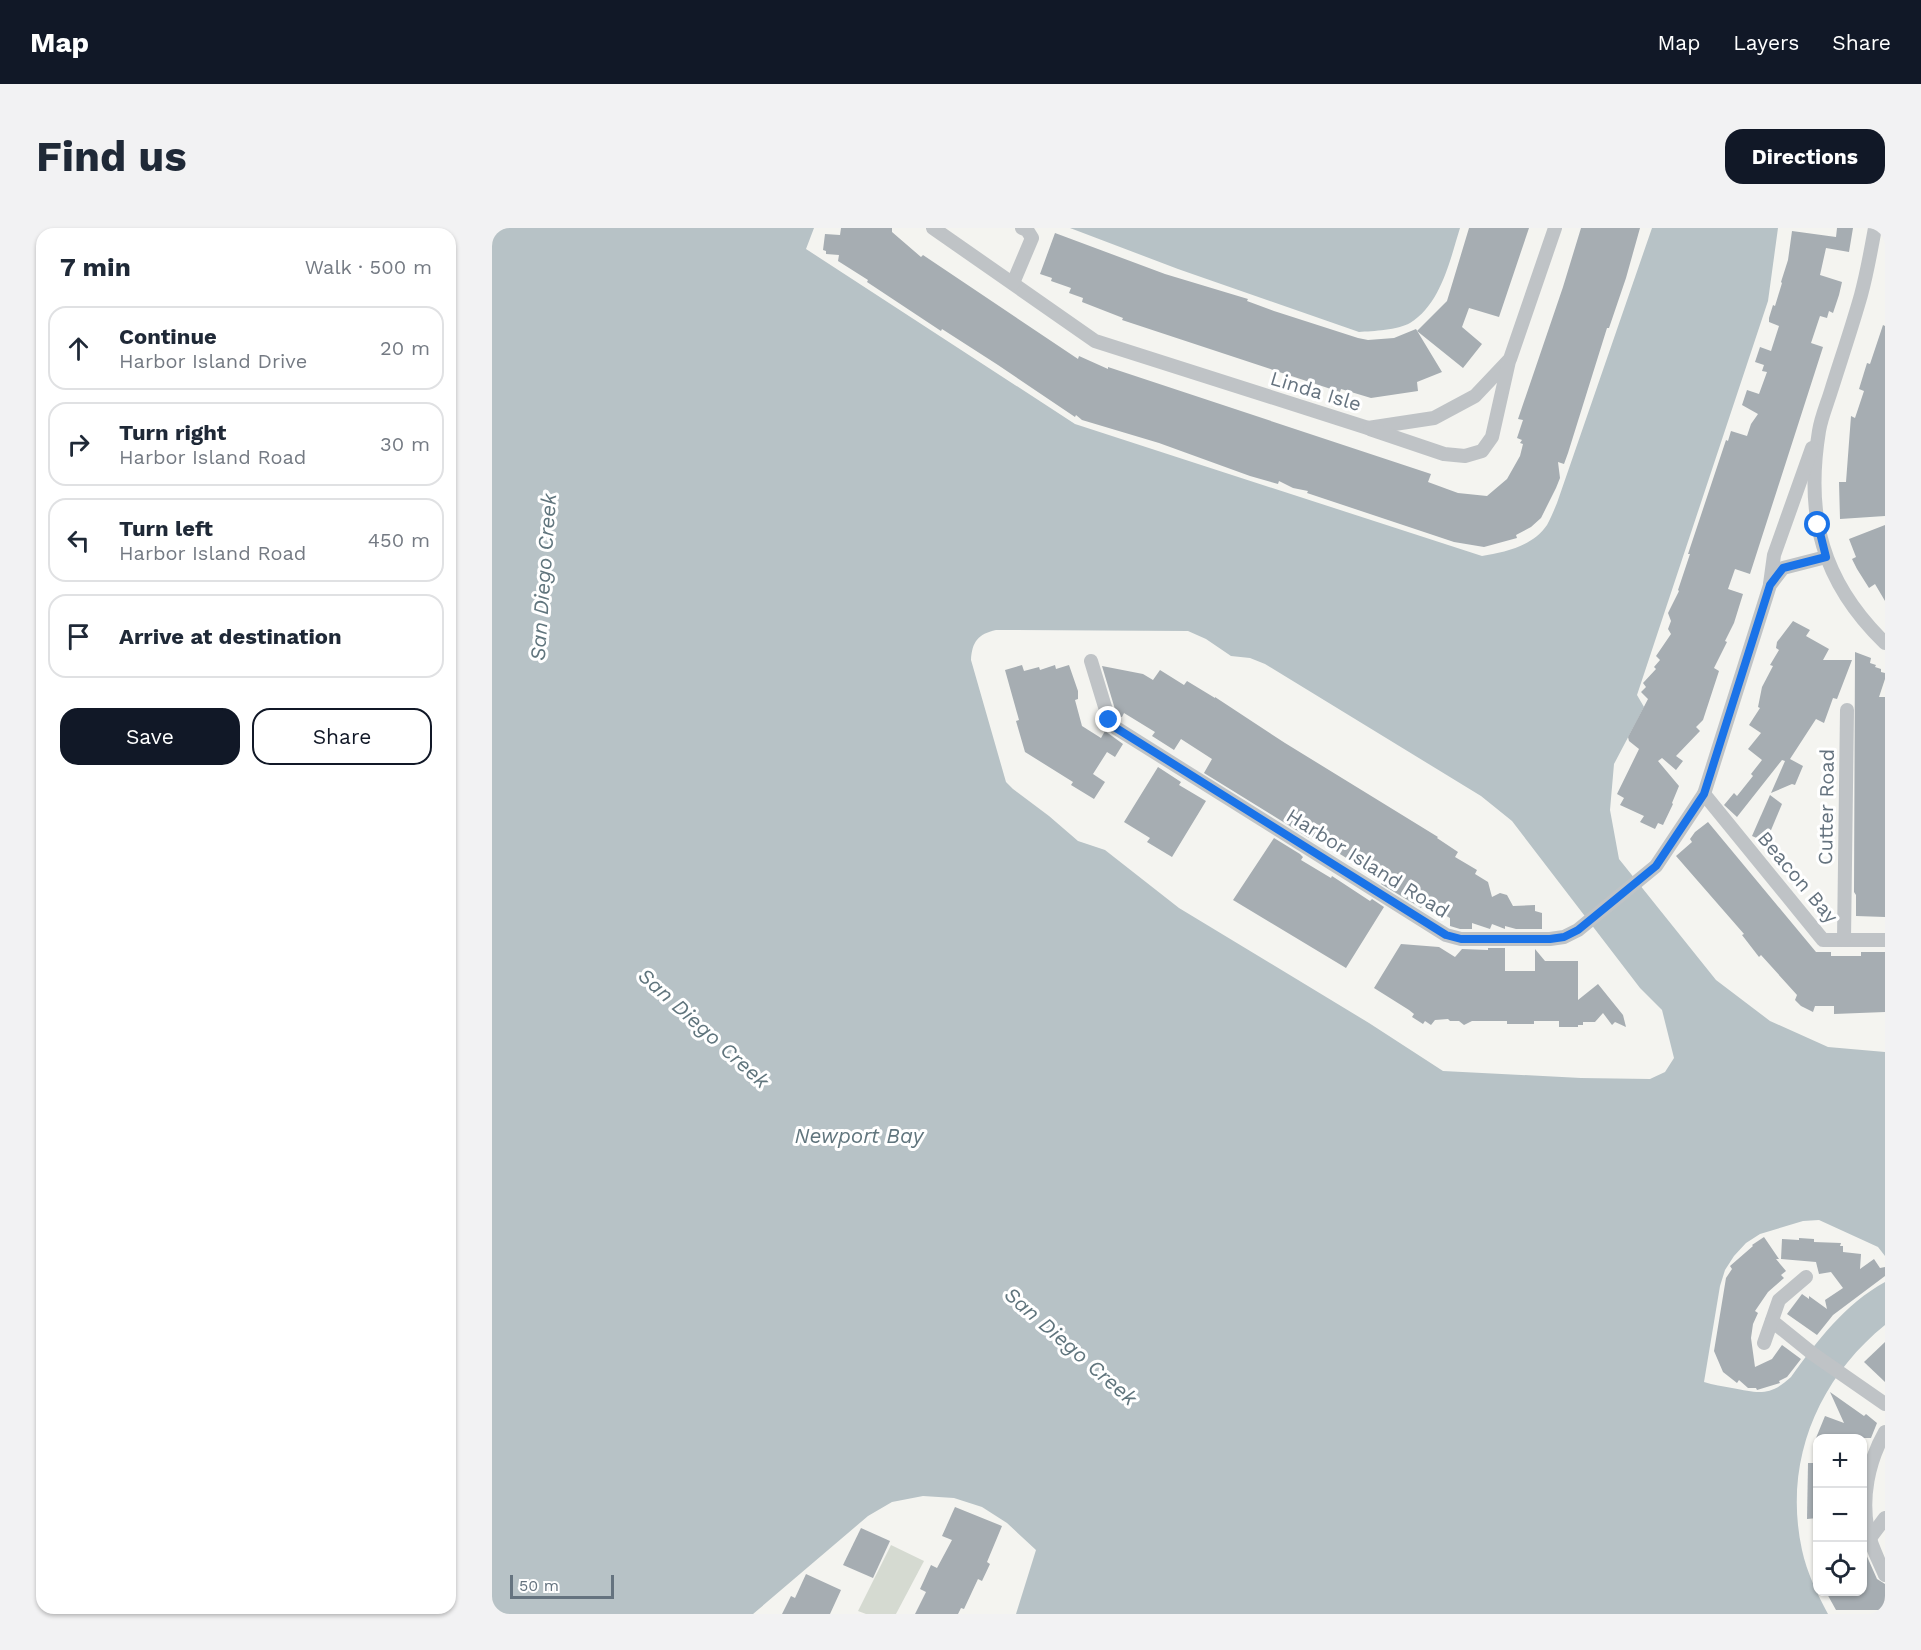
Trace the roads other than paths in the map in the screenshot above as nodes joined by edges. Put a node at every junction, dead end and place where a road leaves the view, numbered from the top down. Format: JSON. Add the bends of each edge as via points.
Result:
{"nodes":[{"id":1,"x":933,"y":228,"type":"edge"},
{"id":2,"x":1022,"y":228,"type":"edge"},
{"id":3,"x":1555,"y":228,"type":"edge"},
{"id":4,"x":1875,"y":228,"type":"edge"},
{"id":5,"x":1013,"y":284,"type":"junction"},
{"id":6,"x":1510,"y":359,"type":"junction"},
{"id":7,"x":1368,"y":428,"type":"junction"},
{"id":8,"x":1819,"y":430,"type":"junction"},
{"id":9,"x":1826,"y":557,"type":"junction"},
{"id":10,"x":1770,"y":585,"type":"junction"},
{"id":11,"x":1885,"y":643,"type":"edge"},
{"id":12,"x":1091,"y":661,"type":"dead end"},
{"id":13,"x":1847,"y":710,"type":"dead end"},
{"id":14,"x":1704,"y":794,"type":"junction"},
{"id":15,"x":1844,"y":940,"type":"junction"},
{"id":16,"x":1885,"y":940,"type":"edge"},
{"id":17,"x":1806,"y":1277,"type":"dead end"},
{"id":18,"x":1772,"y":1321,"type":"junction"},
{"id":19,"x":1764,"y":1343,"type":"dead end"},
{"id":20,"x":1885,"y":1404,"type":"edge"},
{"id":21,"x":1885,"y":1432,"type":"edge"},
{"id":22,"x":1885,"y":1518,"type":"edge"},
{"id":23,"x":1870,"y":1538,"type":"junction"},
{"id":24,"x":1885,"y":1575,"type":"edge"}],
"edges":[{"from":1,"to":5,"type":"street","name":"Linda Isle"},
{"from":2,"to":5,"type":"street","via":[[1032,238]]},
{"from":3,"to":6,"type":"street","name":"Linda Isle"},
{"from":4,"to":8,"type":"street","via":[[1862,293]]},
{"from":5,"to":7,"type":"street","name":"Linda Isle","via":[[1095,341]]},
{"from":6,"to":7,"type":"street","name":"Linda Isle","via":[[1475,396],[1434,418]]},
{"from":6,"to":7,"type":"street","via":[[1492,437],[1482,451],[1465,456],[1444,454]]},
{"from":8,"to":9,"type":"street","via":[[1814,495]]},
{"from":8,"to":10,"type":"street","name":"Harbor Island Road","via":[[1774,555]]},
{"from":9,"to":10,"type":"street","via":[[1783,568]]},
{"from":9,"to":11,"type":"street","via":[[1833,577],[1865,624]]},
{"from":10,"to":14,"type":"street","name":"Harbor Island Road"},
{"from":12,"to":14,"type":"street","name":"Harbor Island Road","via":[[1109,720],[1116,728],[1446,935],[1461,939],[1550,939],[1578,930],[1656,866]]},
{"from":13,"to":15,"type":"street","name":"Cutter Road"},
{"from":14,"to":15,"type":"street","name":"Beacon Bay","via":[[1823,940]]},
{"from":15,"to":16,"type":"street","name":"Beacon Bay"},
{"from":17,"to":18,"type":"street","via":[[1779,1300]]},
{"from":18,"to":19,"type":"street"},
{"from":18,"to":20,"type":"street"},
{"from":21,"to":23,"type":"street","via":[[1869,1471],[1865,1502]]},
{"from":22,"to":23,"type":"street"},
{"from":23,"to":24,"type":"street"}]}
